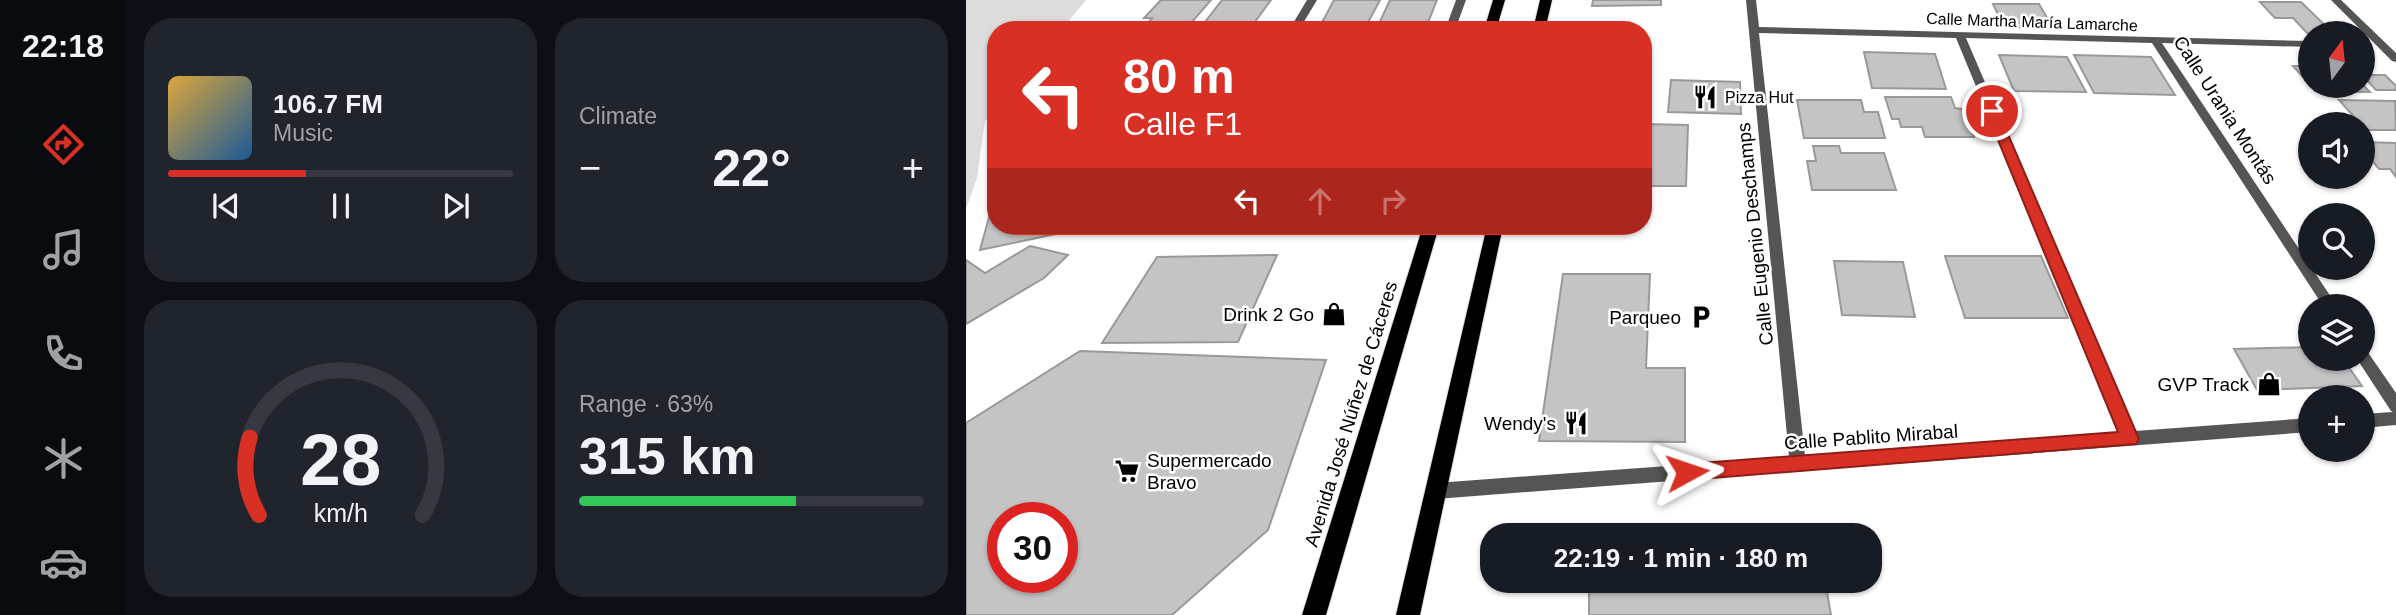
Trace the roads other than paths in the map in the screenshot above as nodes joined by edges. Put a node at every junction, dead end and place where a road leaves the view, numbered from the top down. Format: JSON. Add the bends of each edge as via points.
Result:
{"nodes":[{"id":1,"x":1312,"y":0,"type":"edge"},
{"id":2,"x":1461,"y":0,"type":"edge"},
{"id":3,"x":1499,"y":0,"type":"edge"},
{"id":4,"x":1546,"y":0,"type":"edge"},
{"id":5,"x":1751,"y":0,"type":"edge"},
{"id":6,"x":2336,"y":0,"type":"edge"},
{"id":7,"x":1299,"y":21,"type":"edge"},
{"id":8,"x":1453,"y":21,"type":"edge"},
{"id":9,"x":1493,"y":21,"type":"edge"},
{"id":10,"x":1541,"y":21,"type":"edge"},
{"id":11,"x":1754,"y":30,"type":"junction"},
{"id":12,"x":1960,"y":35,"type":"junction"},
{"id":13,"x":2156,"y":41,"type":"junction"},
{"id":14,"x":2298,"y":44,"type":"edge"},
{"id":15,"x":2375,"y":46,"type":"edge"},
{"id":16,"x":2383,"y":46,"type":"junction"},
{"id":17,"x":2396,"y":59,"type":"edge"},
{"id":18,"x":1428,"y":235,"type":"edge"},
{"id":19,"x":1493,"y":235,"type":"edge"},
{"id":20,"x":2322,"y":294,"type":"edge"},
{"id":21,"x":2372,"y":371,"type":"edge"},
{"id":22,"x":2396,"y":407,"type":"edge"},
{"id":23,"x":2396,"y":418,"type":"edge"},
{"id":24,"x":2375,"y":420,"type":"edge"},
{"id":25,"x":2298,"y":426,"type":"edge"},
{"id":26,"x":2130,"y":439,"type":"junction"},
{"id":27,"x":1798,"y":463,"type":"junction"},
{"id":28,"x":1436,"y":491,"type":"junction"},
{"id":29,"x":1314,"y":615,"type":"edge"},
{"id":30,"x":1408,"y":615,"type":"edge"}],
"edges":[{"from":1,"to":7,"type":"street"},
{"from":2,"to":8,"type":"street"},
{"from":3,"to":9,"type":"main road"},
{"from":4,"to":10,"type":"main road"},
{"from":5,"to":11,"type":"street","name":"Calle Eugenio Deschamps"},
{"from":6,"to":16,"type":"street"},
{"from":11,"to":12,"type":"street","name":"Calle Martha María Lamarche"},
{"from":11,"to":27,"type":"street","name":"Calle Eugenio Deschamps"},
{"from":12,"to":13,"type":"street","name":"Calle Martha María Lamarche"},
{"from":12,"to":26,"type":"street"},
{"from":13,"to":14,"type":"street","name":"Calle Martha María Lamarche"},
{"from":13,"to":20,"type":"street","name":"Calle Urania Montás"},
{"from":15,"to":16,"type":"street"},
{"from":16,"to":17,"type":"street"},
{"from":18,"to":29,"type":"main road","name":"Avenida José Núñez de Cáceres"},
{"from":19,"to":28,"type":"main road"},
{"from":21,"to":22,"type":"street"},
{"from":23,"to":24,"type":"street"},
{"from":25,"to":26,"type":"street","name":"Calle Pablito Mirabal"},
{"from":26,"to":27,"type":"street","name":"Calle Pablito Mirabal"},
{"from":27,"to":28,"type":"street","name":"Calle Pablito Mirabal"},
{"from":28,"to":30,"type":"main road"}]}
